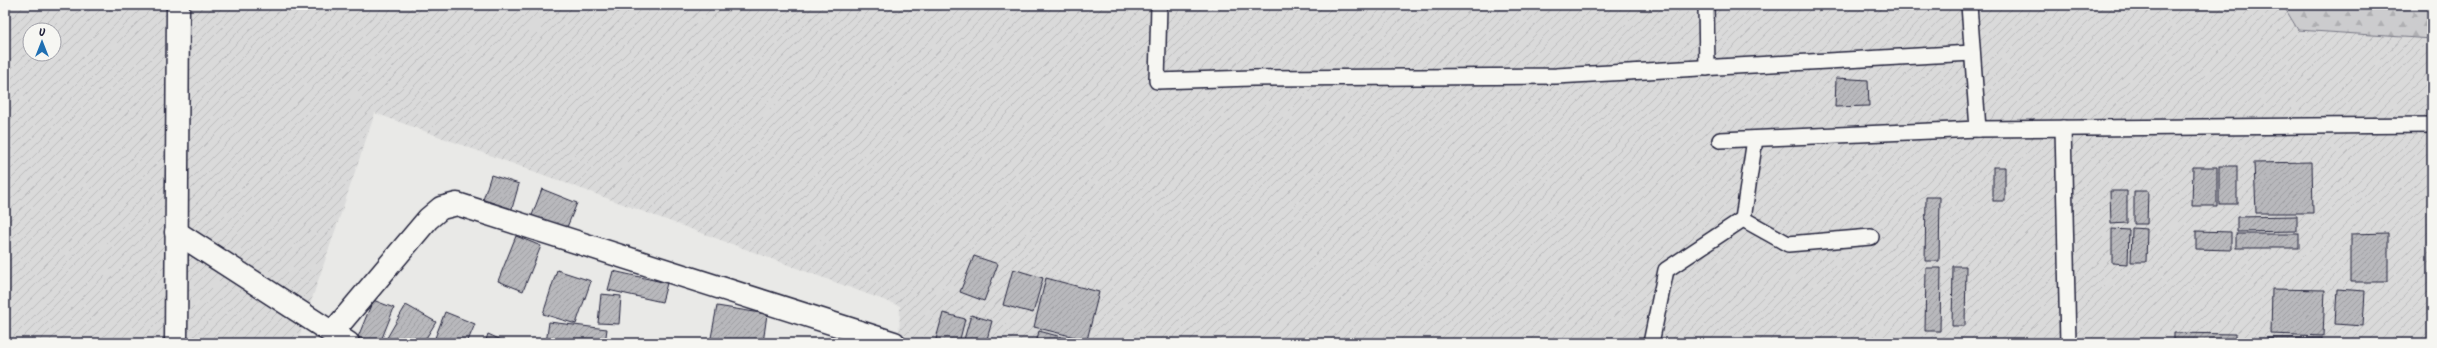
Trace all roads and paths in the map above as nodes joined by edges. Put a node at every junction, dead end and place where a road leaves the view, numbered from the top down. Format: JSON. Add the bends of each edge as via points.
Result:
{"nodes":[{"id":1,"x":178,"y":5,"type":"edge"},
{"id":2,"x":1159,"y":5,"type":"edge"},
{"id":3,"x":1706,"y":5,"type":"edge"},
{"id":4,"x":1969,"y":5,"type":"edge"},
{"id":5,"x":1972,"y":53,"type":"junction"},
{"id":6,"x":1707,"y":68,"type":"junction"},
{"id":7,"x":2432,"y":125,"type":"edge"},
{"id":8,"x":2063,"y":128,"type":"junction"},
{"id":9,"x":1978,"y":130,"type":"junction"},
{"id":10,"x":1755,"y":139,"type":"junction"},
{"id":11,"x":1720,"y":140,"type":"dead end"},
{"id":12,"x":1743,"y":219,"type":"junction"},
{"id":13,"x":176,"y":232,"type":"junction"},
{"id":14,"x":1871,"y":237,"type":"dead end"},
{"id":15,"x":340,"y":338,"type":"edge"},
{"id":16,"x":884,"y":341,"type":"edge"},
{"id":17,"x":176,"y":343,"type":"edge"},
{"id":18,"x":1651,"y":343,"type":"edge"},
{"id":19,"x":2068,"y":343,"type":"edge"}],
"edges":[{"from":1,"to":13,"type":"street"},
{"from":2,"to":6,"type":"lane","via":[[1157,81],[1556,76]]},
{"from":3,"to":6,"type":"lane"},
{"from":4,"to":5,"type":"lane"},
{"from":5,"to":6,"type":"lane"},
{"from":5,"to":9,"type":"lane"},
{"from":7,"to":8,"type":"lane"},
{"from":8,"to":9,"type":"lane"},
{"from":8,"to":19,"type":"lane"},
{"from":9,"to":10,"type":"lane"},
{"from":10,"to":11,"type":"lane"},
{"from":10,"to":12,"type":"lane"},
{"from":12,"to":14,"type":"lane","via":[[1788,244]]},
{"from":12,"to":18,"type":"lane","via":[[1666,270]]},
{"from":13,"to":15,"type":"street"},
{"from":13,"to":17,"type":"street"},
{"from":15,"to":16,"type":"street","via":[[428,219],[441,208],[457,204]]}]}
